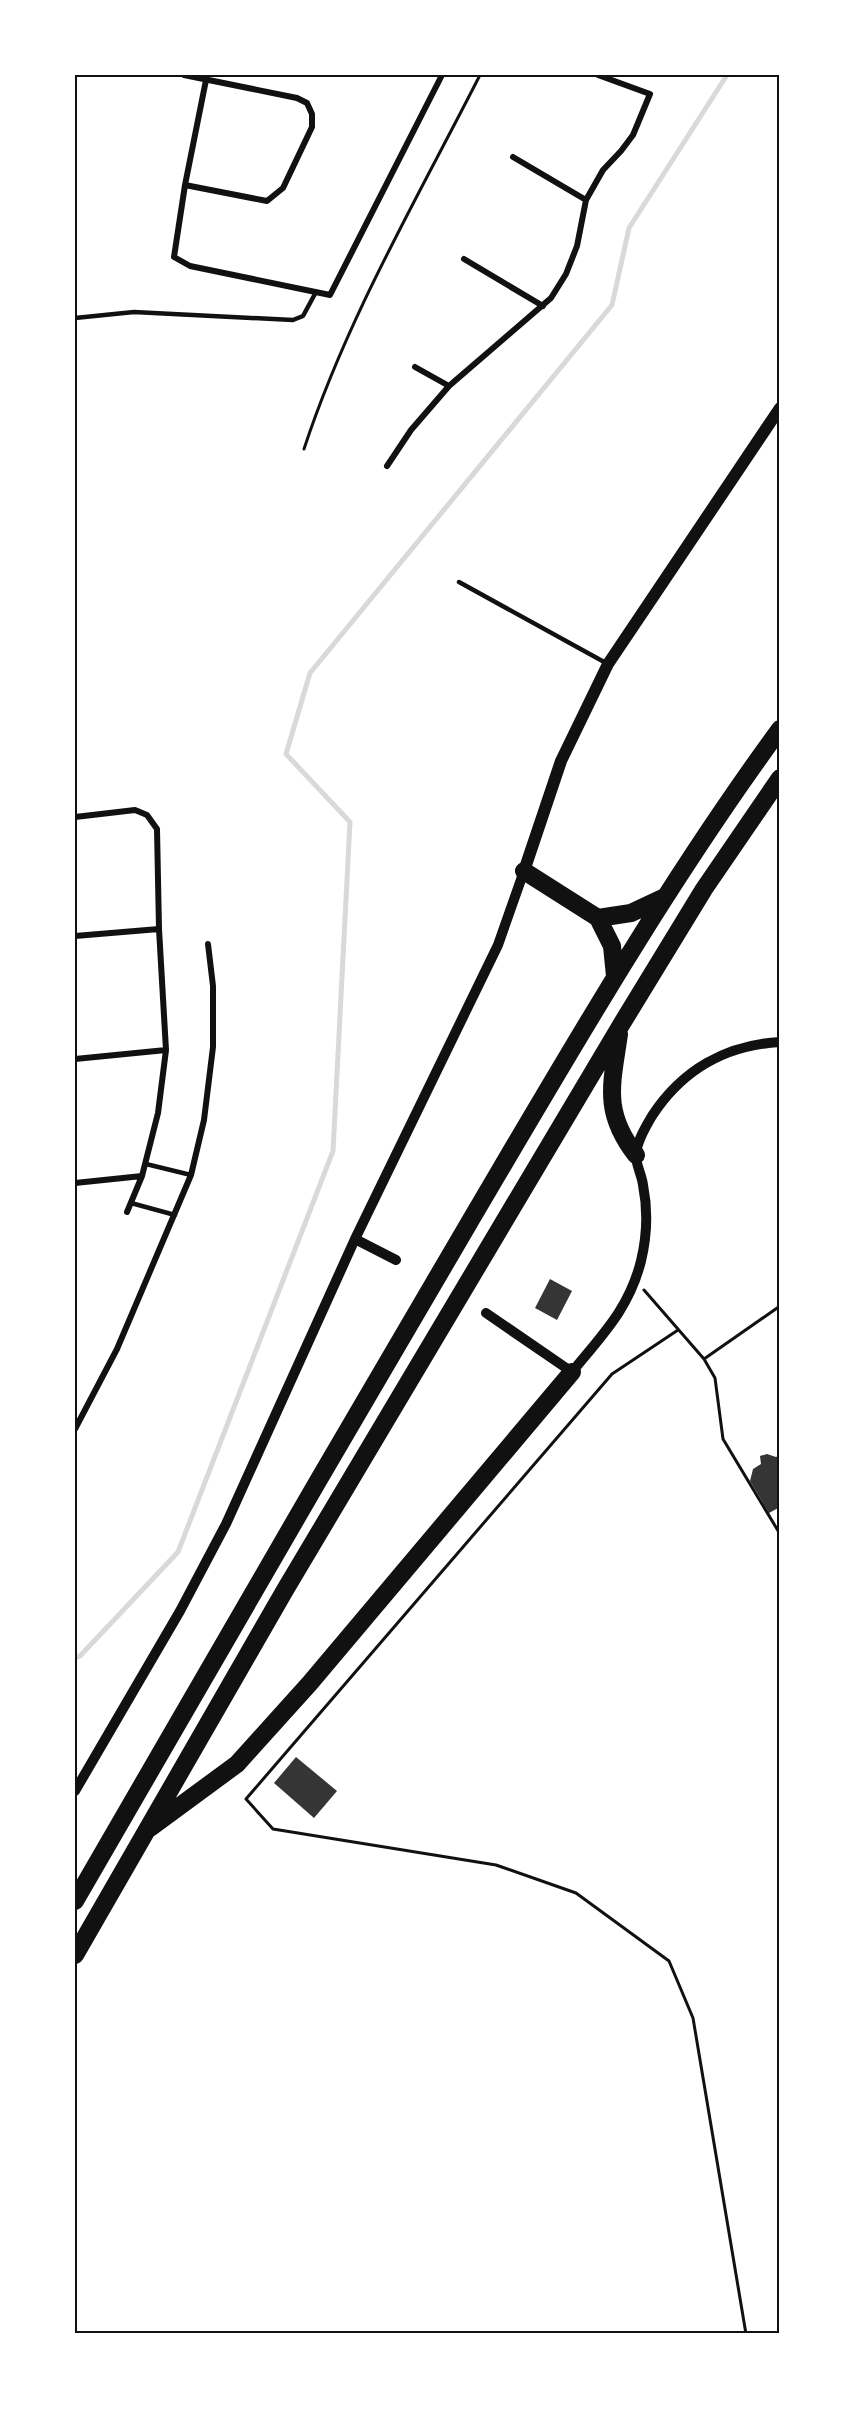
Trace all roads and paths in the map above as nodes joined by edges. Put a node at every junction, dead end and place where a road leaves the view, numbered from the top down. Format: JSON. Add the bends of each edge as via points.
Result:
{"nodes":[{"id":1,"x":184,"y":75,"type":"edge"},
{"id":2,"x":442,"y":75,"type":"edge"},
{"id":3,"x":480,"y":75,"type":"edge"},
{"id":4,"x":598,"y":75,"type":"edge"},
{"id":5,"x":206,"y":80,"type":"junction"},
{"id":6,"x":513,"y":157,"type":"dead end"},
{"id":7,"x":184,"y":185,"type":"junction"},
{"id":8,"x":586,"y":200,"type":"junction"},
{"id":9,"x":464,"y":259,"type":"dead end"},
{"id":10,"x":316,"y":292,"type":"junction"},
{"id":11,"x":543,"y":306,"type":"junction"},
{"id":12,"x":75,"y":318,"type":"edge"},
{"id":13,"x":415,"y":368,"type":"dead end"},
{"id":14,"x":449,"y":387,"type":"junction"},
{"id":15,"x":780,"y":408,"type":"edge"},
{"id":16,"x":304,"y":449,"type":"dead end"},
{"id":17,"x":387,"y":466,"type":"dead end"},
{"id":18,"x":459,"y":582,"type":"dead end"},
{"id":19,"x":608,"y":664,"type":"junction"},
{"id":20,"x":780,"y":729,"type":"edge"},
{"id":21,"x":780,"y":778,"type":"edge"},
{"id":22,"x":75,"y":817,"type":"edge"},
{"id":23,"x":524,"y":871,"type":"junction"},
{"id":24,"x":666,"y":896,"type":"junction"},
{"id":25,"x":598,"y":918,"type":"junction"},
{"id":26,"x":159,"y":929,"type":"junction"},
{"id":27,"x":75,"y":936,"type":"edge"},
{"id":28,"x":208,"y":944,"type":"dead end"},
{"id":29,"x":615,"y":976,"type":"junction"},
{"id":30,"x":621,"y":1025,"type":"junction"},
{"id":31,"x":780,"y":1042,"type":"edge"},
{"id":32,"x":166,"y":1050,"type":"junction"},
{"id":33,"x":75,"y":1059,"type":"edge"},
{"id":34,"x":636,"y":1155,"type":"junction"},
{"id":35,"x":146,"y":1164,"type":"junction"},
{"id":36,"x":191,"y":1175,"type":"junction"},
{"id":37,"x":142,"y":1176,"type":"junction"},
{"id":38,"x":75,"y":1183,"type":"edge"},
{"id":39,"x":131,"y":1203,"type":"junction"},
{"id":40,"x":127,"y":1212,"type":"dead end"},
{"id":41,"x":175,"y":1215,"type":"junction"},
{"id":42,"x":355,"y":1239,"type":"junction"},
{"id":43,"x":396,"y":1260,"type":"dead end"},
{"id":44,"x":656,"y":1304,"type":"dead end"},
{"id":45,"x":780,"y":1306,"type":"edge"},
{"id":46,"x":486,"y":1313,"type":"dead end"},
{"id":47,"x":678,"y":1330,"type":"junction"},
{"id":48,"x":704,"y":1359,"type":"junction"},
{"id":49,"x":572,"y":1372,"type":"junction"},
{"id":50,"x":75,"y":1429,"type":"edge"},
{"id":51,"x":780,"y":1534,"type":"edge"},
{"id":52,"x":75,"y":1791,"type":"edge"},
{"id":53,"x":144,"y":1833,"type":"junction"},
{"id":54,"x":75,"y":1901,"type":"edge"},
{"id":55,"x":77,"y":1954,"type":"edge"},
{"id":56,"x":746,"y":2334,"type":"edge"}],
"edges":[{"from":1,"to":5,"type":"street"},
{"from":2,"to":10,"type":"street","via":[[330,295]]},
{"from":3,"to":16,"type":"path","via":[[350,332]]},
{"from":4,"to":8,"type":"street","via":[[650,94],[633,135],[603,170]]},
{"from":5,"to":7,"type":"street"},
{"from":5,"to":7,"type":"street","via":[[297,98],[307,103],[312,127],[283,188],[267,201]]},
{"from":6,"to":8,"type":"street"},
{"from":7,"to":10,"type":"street","via":[[174,257],[190,266]]},
{"from":8,"to":11,"type":"street","via":[[577,246],[566,274]]},
{"from":9,"to":11,"type":"street"},
{"from":10,"to":12,"type":"lane","via":[[303,316],[293,320],[134,312]]},
{"from":11,"to":14,"type":"street"},
{"from":13,"to":14,"type":"street"},
{"from":14,"to":17,"type":"street","via":[[411,430]]},
{"from":15,"to":19,"type":"main road"},
{"from":18,"to":19,"type":"lane"},
{"from":19,"to":23,"type":"main road","via":[[561,761]]},
{"from":20,"to":24,"type":"highway"},
{"from":21,"to":30,"type":"highway","via":[[704,889]]},
{"from":22,"to":26,"type":"street","via":[[135,810],[147,814],[157,829]]},
{"from":23,"to":25,"type":"highway"},
{"from":23,"to":42,"type":"street","via":[[498,945]]},
{"from":24,"to":25,"type":"highway","via":[[631,913]]},
{"from":24,"to":29,"type":"highway"},
{"from":25,"to":29,"type":"highway","via":[[612,946]]},
{"from":26,"to":27,"type":"street"},
{"from":26,"to":32,"type":"street"},
{"from":28,"to":36,"type":"street","via":[[213,1047],[204,1120]]},
{"from":29,"to":54,"type":"highway"},
{"from":30,"to":34,"type":"highway","via":[[611,1095],[616,1121]]},
{"from":30,"to":53,"type":"highway"},
{"from":31,"to":34,"type":"street","via":[[740,1047],[696,1069],[658,1106]]},
{"from":32,"to":33,"type":"street"},
{"from":32,"to":35,"type":"street","via":[[158,1113]]},
{"from":34,"to":49,"type":"street","via":[[646,1217],[636,1280],[616,1319]]},
{"from":35,"to":36,"type":"lane"},
{"from":35,"to":37,"type":"street"},
{"from":36,"to":41,"type":"street"},
{"from":37,"to":38,"type":"street"},
{"from":37,"to":39,"type":"street"},
{"from":39,"to":40,"type":"street"},
{"from":39,"to":41,"type":"lane"},
{"from":41,"to":50,"type":"street","via":[[117,1349]]},
{"from":42,"to":43,"type":"street"},
{"from":42,"to":52,"type":"street","via":[[226,1524]]},
{"from":44,"to":47,"type":"path"},
{"from":45,"to":48,"type":"path"},
{"from":46,"to":49,"type":"street"},
{"from":47,"to":48,"type":"path"},
{"from":47,"to":56,"type":"path","via":[[612,1374],[246,1799],[273,1829],[496,1865],[576,1893],[669,1961],[693,2018]]},
{"from":48,"to":51,"type":"path","via":[[715,1378],[723,1439]]},
{"from":49,"to":53,"type":"highway","via":[[237,1764]]},
{"from":53,"to":55,"type":"highway"}]}
